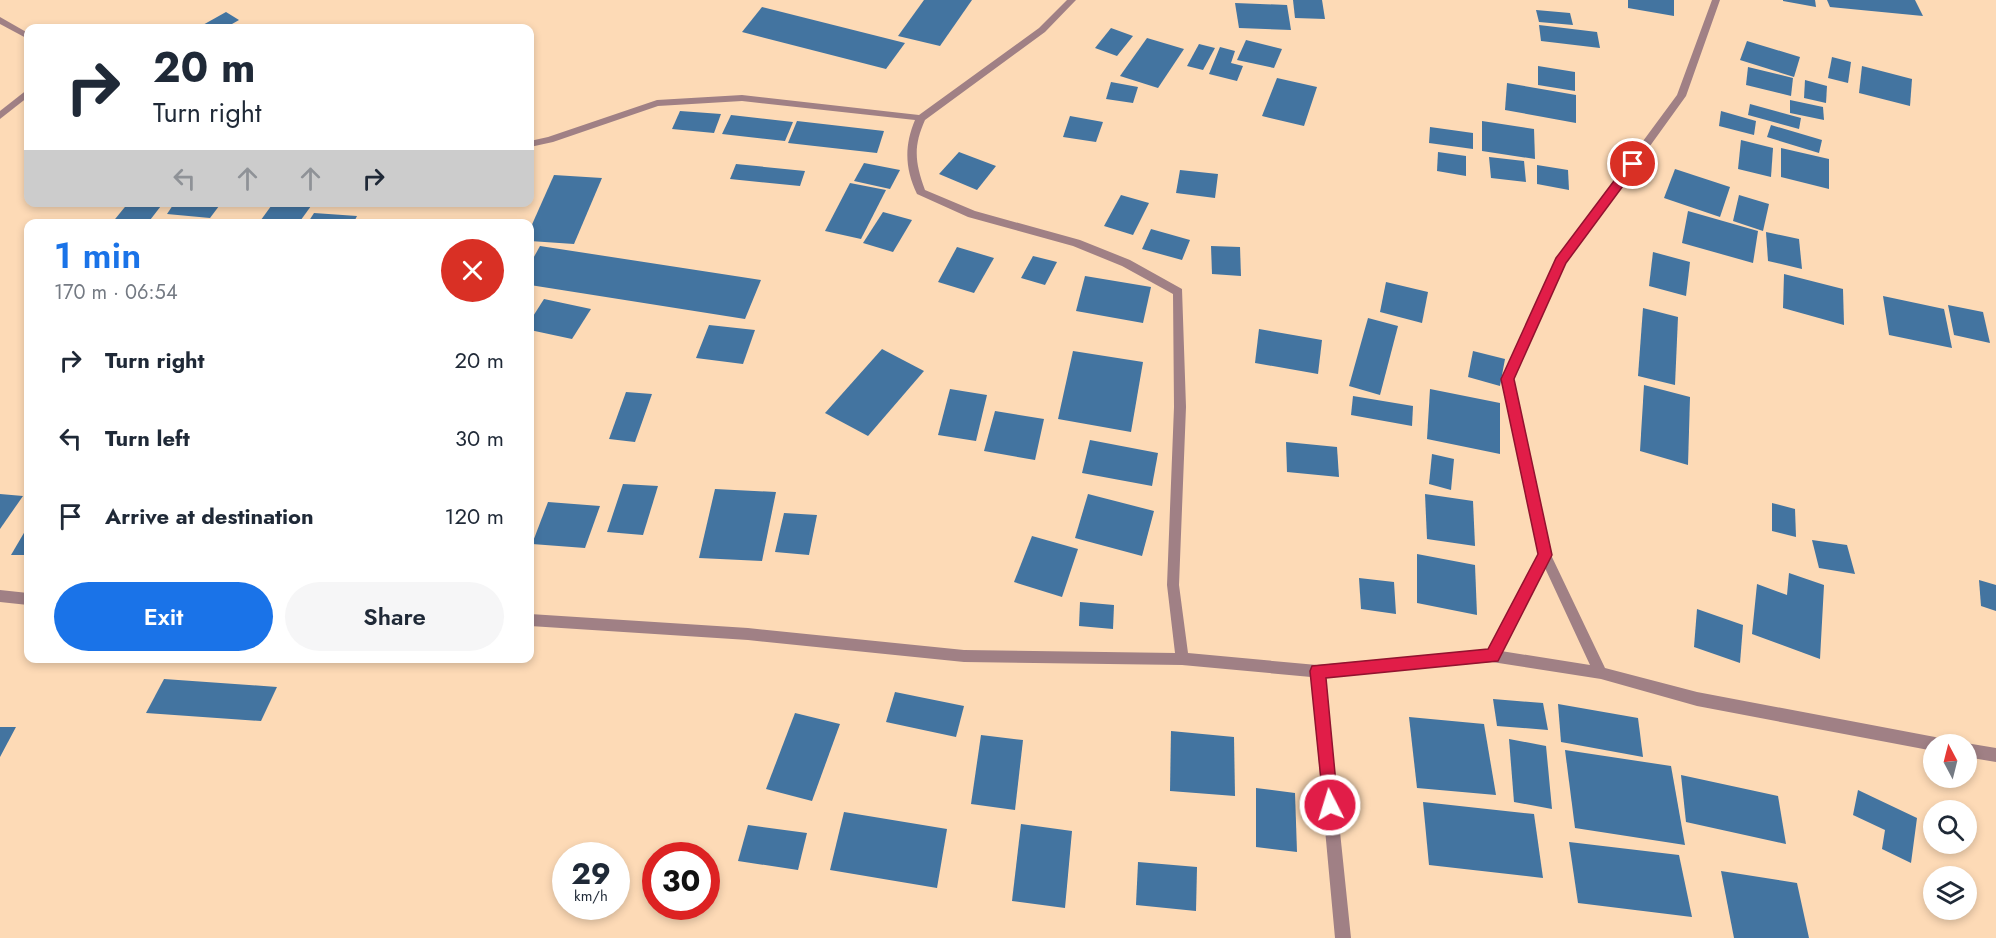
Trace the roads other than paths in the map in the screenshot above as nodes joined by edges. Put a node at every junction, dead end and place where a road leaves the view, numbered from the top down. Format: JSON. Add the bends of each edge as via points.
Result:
{"nodes":[{"id":1,"x":1072,"y":0,"type":"edge"},
{"id":2,"x":1716,"y":0,"type":"edge"},
{"id":3,"x":0,"y":20,"type":"edge"},
{"id":4,"x":24,"y":34,"type":"edge"},
{"id":5,"x":24,"y":95,"type":"edge"},
{"id":6,"x":0,"y":116,"type":"edge"},
{"id":7,"x":921,"y":118,"type":"junction"},
{"id":8,"x":534,"y":143,"type":"edge"},
{"id":9,"x":1545,"y":555,"type":"junction"},
{"id":10,"x":0,"y":596,"type":"edge"},
{"id":11,"x":24,"y":599,"type":"edge"},
{"id":12,"x":534,"y":620,"type":"edge"},
{"id":13,"x":1492,"y":656,"type":"junction"},
{"id":14,"x":1182,"y":659,"type":"junction"},
{"id":15,"x":1317,"y":671,"type":"junction"},
{"id":16,"x":1601,"y":673,"type":"junction"},
{"id":17,"x":1923,"y":742,"type":"edge"},
{"id":18,"x":1977,"y":752,"type":"edge"},
{"id":19,"x":1996,"y":755,"type":"edge"},
{"id":20,"x":1343,"y":938,"type":"edge"}],
"edges":[{"from":1,"to":7,"type":"street","via":[[1042,30]]},
{"from":2,"to":9,"type":"street","via":[[1682,96],[1560,262],[1508,379]]},
{"from":3,"to":4,"type":"street"},
{"from":5,"to":6,"type":"street"},
{"from":7,"to":8,"type":"street","via":[[732,98],[657,104]]},
{"from":7,"to":14,"type":"street","via":[[910,140],[912,168],[921,192],[972,214],[1076,243],[1126,263],[1178,292],[1180,407],[1173,585]]},
{"from":9,"to":13,"type":"street"},
{"from":9,"to":16,"type":"street"},
{"from":10,"to":11,"type":"street"},
{"from":12,"to":14,"type":"street","via":[[748,634],[964,656]]},
{"from":13,"to":15,"type":"street"},
{"from":13,"to":16,"type":"street"},
{"from":14,"to":15,"type":"street"},
{"from":15,"to":20,"type":"street"},
{"from":16,"to":17,"type":"street","via":[[1697,699]]},
{"from":18,"to":19,"type":"street"}]}
